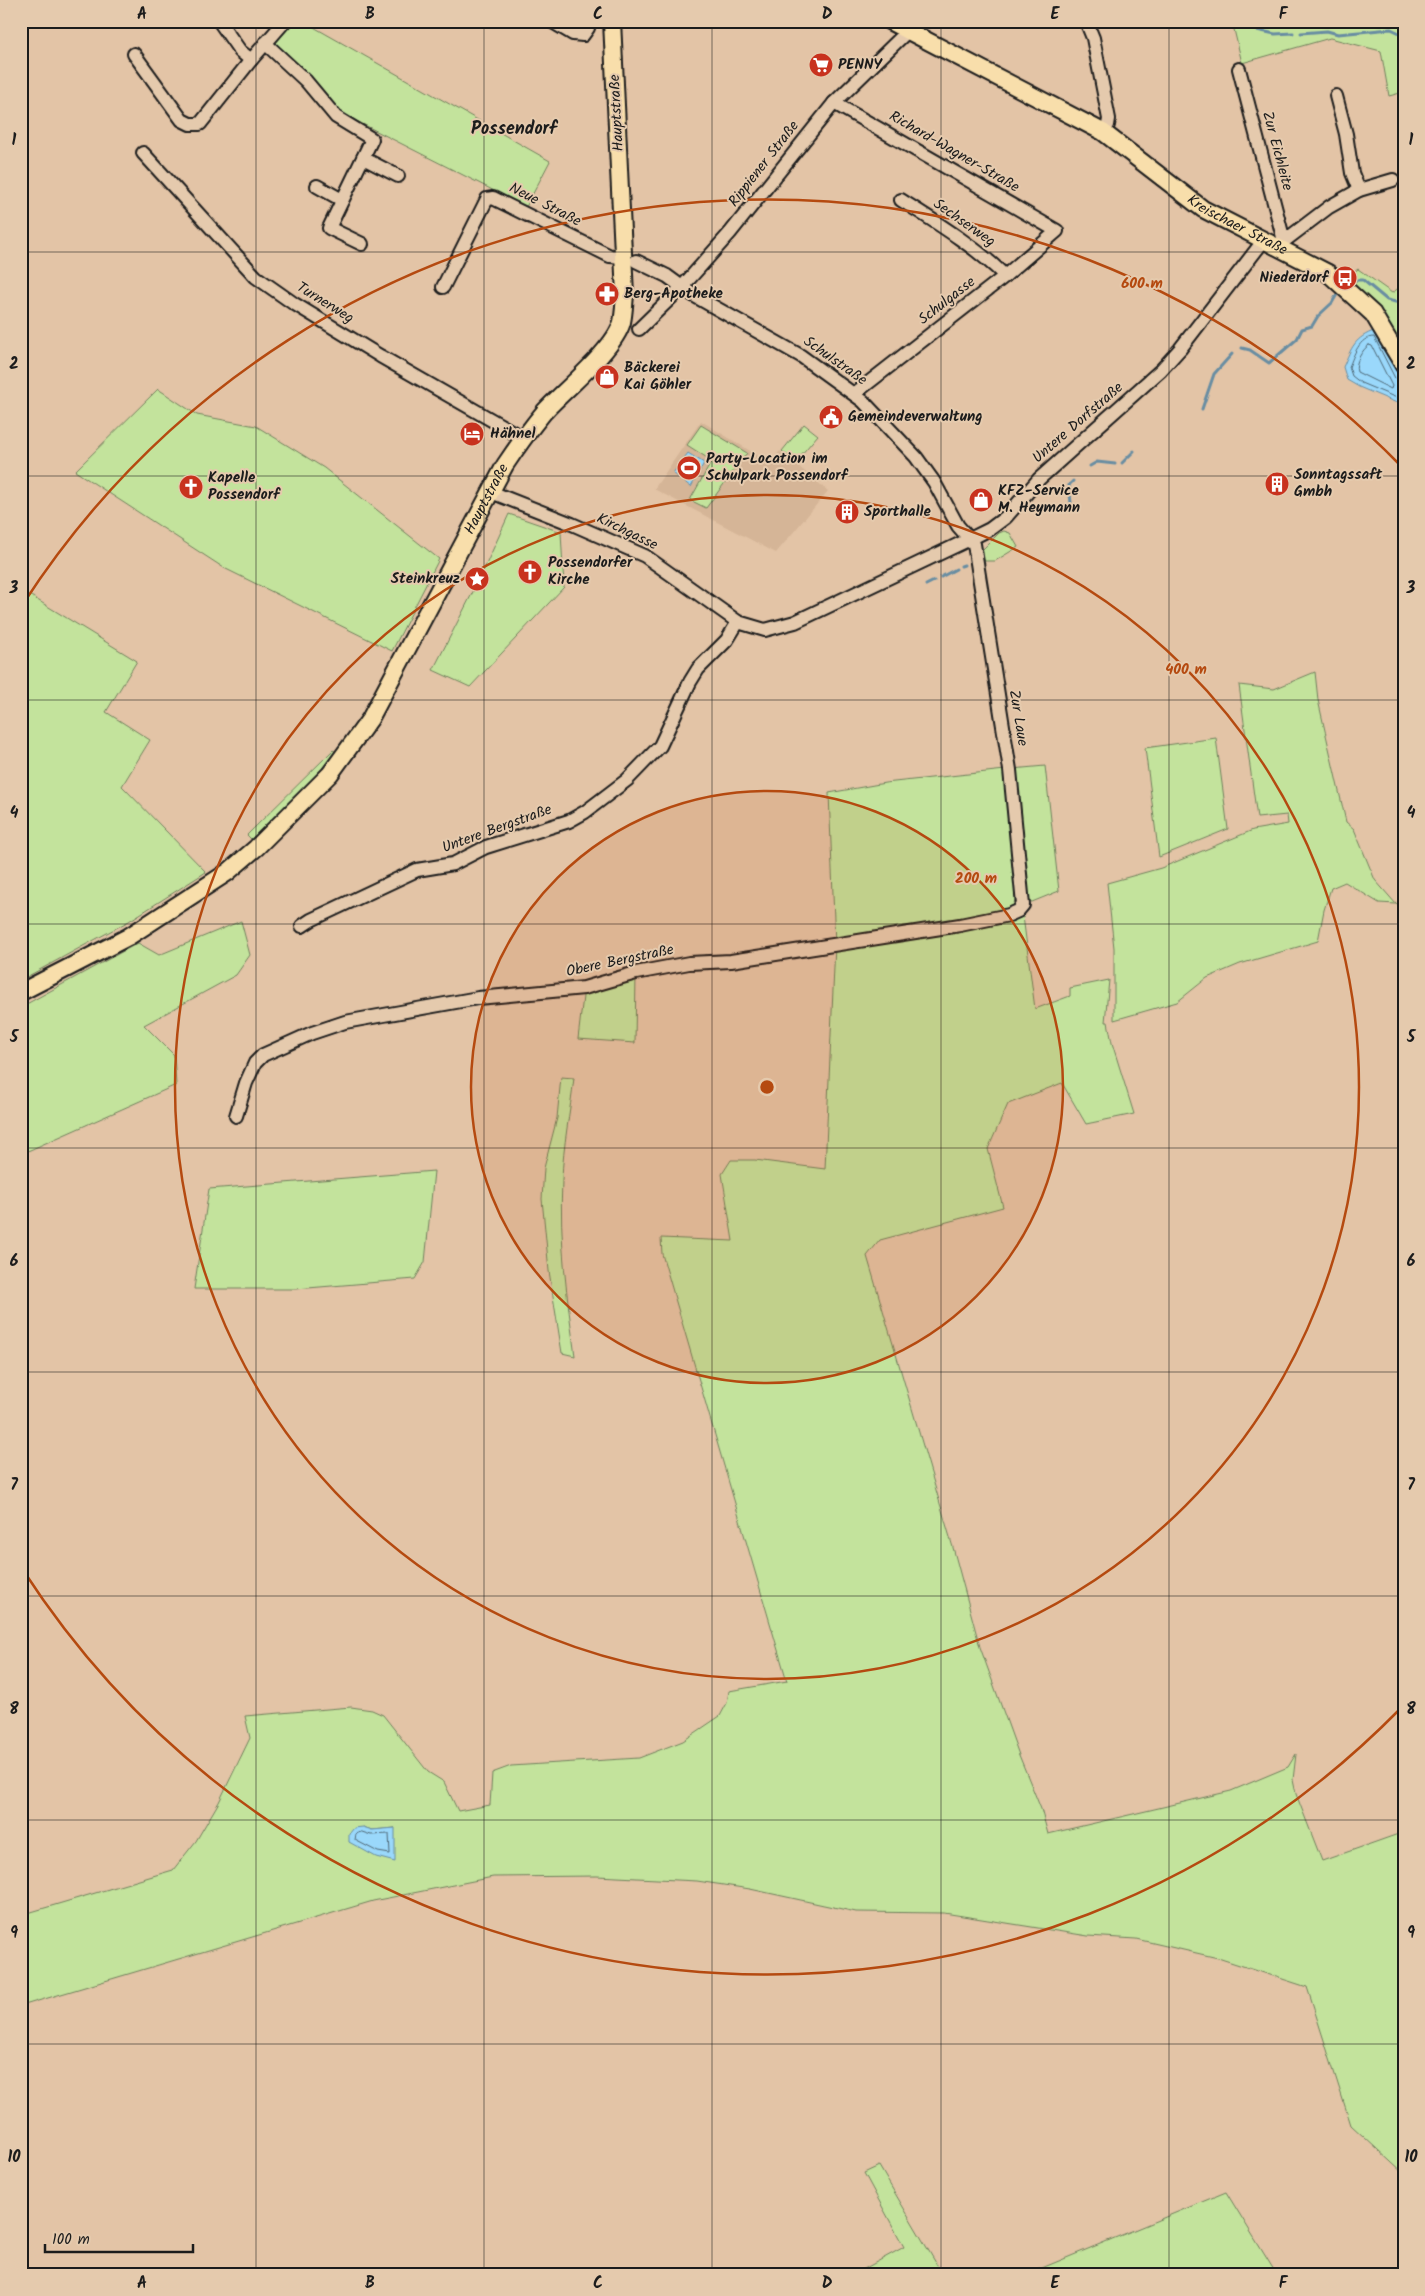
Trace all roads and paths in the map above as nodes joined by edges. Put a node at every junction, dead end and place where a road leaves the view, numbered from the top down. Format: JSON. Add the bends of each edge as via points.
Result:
{"nodes":[{"id":1,"x":219,"y":21,"type":"edge"},
{"id":2,"x":551,"y":21,"type":"edge"},
{"id":3,"x":589,"y":21,"type":"edge"},
{"id":4,"x":612,"y":21,"type":"edge"},
{"id":5,"x":889,"y":21,"type":"edge"},
{"id":6,"x":1086,"y":21,"type":"edge"},
{"id":7,"x":279,"y":24,"type":"edge"},
{"id":8,"x":913,"y":26,"type":"edge"},
{"id":9,"x":265,"y":43,"type":"junction"},
{"id":10,"x":134,"y":54,"type":"dead end"},
{"id":11,"x":251,"y":60,"type":"junction"},
{"id":12,"x":1239,"y":69,"type":"dead end"},
{"id":13,"x":1336,"y":96,"type":"dead end"},
{"id":14,"x":834,"y":102,"type":"junction"},
{"id":15,"x":1103,"y":132,"type":"junction"},
{"id":16,"x":143,"y":153,"type":"dead end"},
{"id":17,"x":363,"y":158,"type":"junction"},
{"id":18,"x":398,"y":176,"type":"dead end"},
{"id":19,"x":1393,"y":180,"type":"dead end"},
{"id":20,"x":317,"y":186,"type":"dead end"},
{"id":21,"x":1359,"y":190,"type":"junction"},
{"id":22,"x":342,"y":200,"type":"junction"},
{"id":23,"x":901,"y":200,"type":"dead end"},
{"id":24,"x":1057,"y":231,"type":"joint"},
{"id":25,"x":1275,"y":242,"type":"junction"},
{"id":26,"x":362,"y":244,"type":"dead end"},
{"id":27,"x":630,"y":259,"type":"junction"},
{"id":28,"x":1005,"y":276,"type":"junction"},
{"id":29,"x":443,"y":287,"type":"dead end"},
{"id":30,"x":682,"y":287,"type":"junction"},
{"id":31,"x":638,"y":329,"type":"dead end"},
{"id":32,"x":1404,"y":366,"type":"edge"},
{"id":33,"x":854,"y":394,"type":"junction"},
{"id":34,"x":523,"y":438,"type":"junction"},
{"id":35,"x":491,"y":492,"type":"junction"},
{"id":36,"x":970,"y":539,"type":"junction"},
{"id":37,"x":738,"y":622,"type":"junction"},
{"id":38,"x":1023,"y":905,"type":"joint"},
{"id":39,"x":302,"y":926,"type":"dead end"},
{"id":40,"x":21,"y":992,"type":"edge"},
{"id":41,"x":236,"y":1116,"type":"dead end"}],
"edges":[{"from":1,"to":11,"type":"street","via":[[240,51]]},
{"from":2,"to":3,"type":"street","via":[[573,34],[582,35]]},
{"from":4,"to":27,"type":"main road","name":"Hauptstraße"},
{"from":5,"to":8,"type":"main road","name":"Kreischaer Straße"},
{"from":6,"to":15,"type":"street","via":[[1093,38],[1109,119]]},
{"from":7,"to":9,"type":"street"},
{"from":8,"to":14,"type":"street","name":"Rippiener Straße"},
{"from":8,"to":15,"type":"main road","name":"Kreischaer Straße"},
{"from":9,"to":11,"type":"street"},
{"from":9,"to":17,"type":"street","via":[[306,82],[336,118],[372,139]]},
{"from":10,"to":11,"type":"street","via":[[182,120],[190,124],[200,124]]},
{"from":12,"to":25,"type":"street","name":"Zur Eichleite"},
{"from":13,"to":21,"type":"street","via":[[1352,173]]},
{"from":14,"to":24,"type":"street","name":"Richard-Wagner-Straße"},
{"from":14,"to":30,"type":"street","name":"Rippiener Straße","via":[[730,233]]},
{"from":15,"to":25,"type":"main road","name":"Kreischaer Straße","via":[[1203,209]]},
{"from":16,"to":34,"type":"street","name":"Turnerweg","via":[[256,277],[380,356]]},
{"from":17,"to":18,"type":"street"},
{"from":17,"to":22,"type":"street"},
{"from":19,"to":21,"type":"street"},
{"from":20,"to":22,"type":"street"},
{"from":21,"to":25,"type":"street"},
{"from":22,"to":26,"type":"street","via":[[329,228]]},
{"from":23,"to":28,"type":"street","name":"Sechserweg","via":[[993,264]]},
{"from":24,"to":28,"type":"street","name":"Schulgasse"},
{"from":25,"to":32,"type":"main road","name":"Kreischaer Straße","via":[[1328,273],[1373,314]]},
{"from":25,"to":36,"type":"street","name":"Untere Dorfstraße","via":[[1161,370],[1039,479],[1006,517]]},
{"from":27,"to":29,"type":"street","name":"Neue Straße","via":[[610,256],[493,198],[487,199]]},
{"from":27,"to":30,"type":"street","name":"Schulstraße","via":[[667,276]]},
{"from":27,"to":34,"type":"main road","name":"Hauptstraße","via":[[622,323],[614,339]]},
{"from":28,"to":33,"type":"street","name":"Schulgasse"},
{"from":30,"to":31,"type":"street","name":"Rippiener Straße"},
{"from":30,"to":33,"type":"street","name":"Schulstraße","via":[[801,356]]},
{"from":33,"to":36,"type":"street","name":"Schulstraße","via":[[916,457],[958,526]]},
{"from":34,"to":35,"type":"main road","name":"Hauptstraße"},
{"from":35,"to":37,"type":"street","name":"Kirchgasse","via":[[645,556]]},
{"from":35,"to":40,"type":"main road","name":"Hauptstraße","via":[[370,719],[330,774],[228,872],[128,937]]},
{"from":36,"to":37,"type":"street","name":"Untere Dorfstraße","via":[[795,622],[765,630]]},
{"from":36,"to":38,"type":"street","name":"Zur Laue","via":[[974,544],[1010,770]]},
{"from":37,"to":39,"type":"street","name":"Untere Bergstraße","via":[[727,640],[690,682],[660,746],[627,780],[585,812],[569,821],[486,848],[453,864],[417,870]]},
{"from":38,"to":41,"type":"street","name":"Obere Bergstraße","via":[[1009,915],[960,925],[689,964],[636,973],[584,988],[478,998],[345,1022],[263,1055],[255,1063],[246,1083]]}]}
